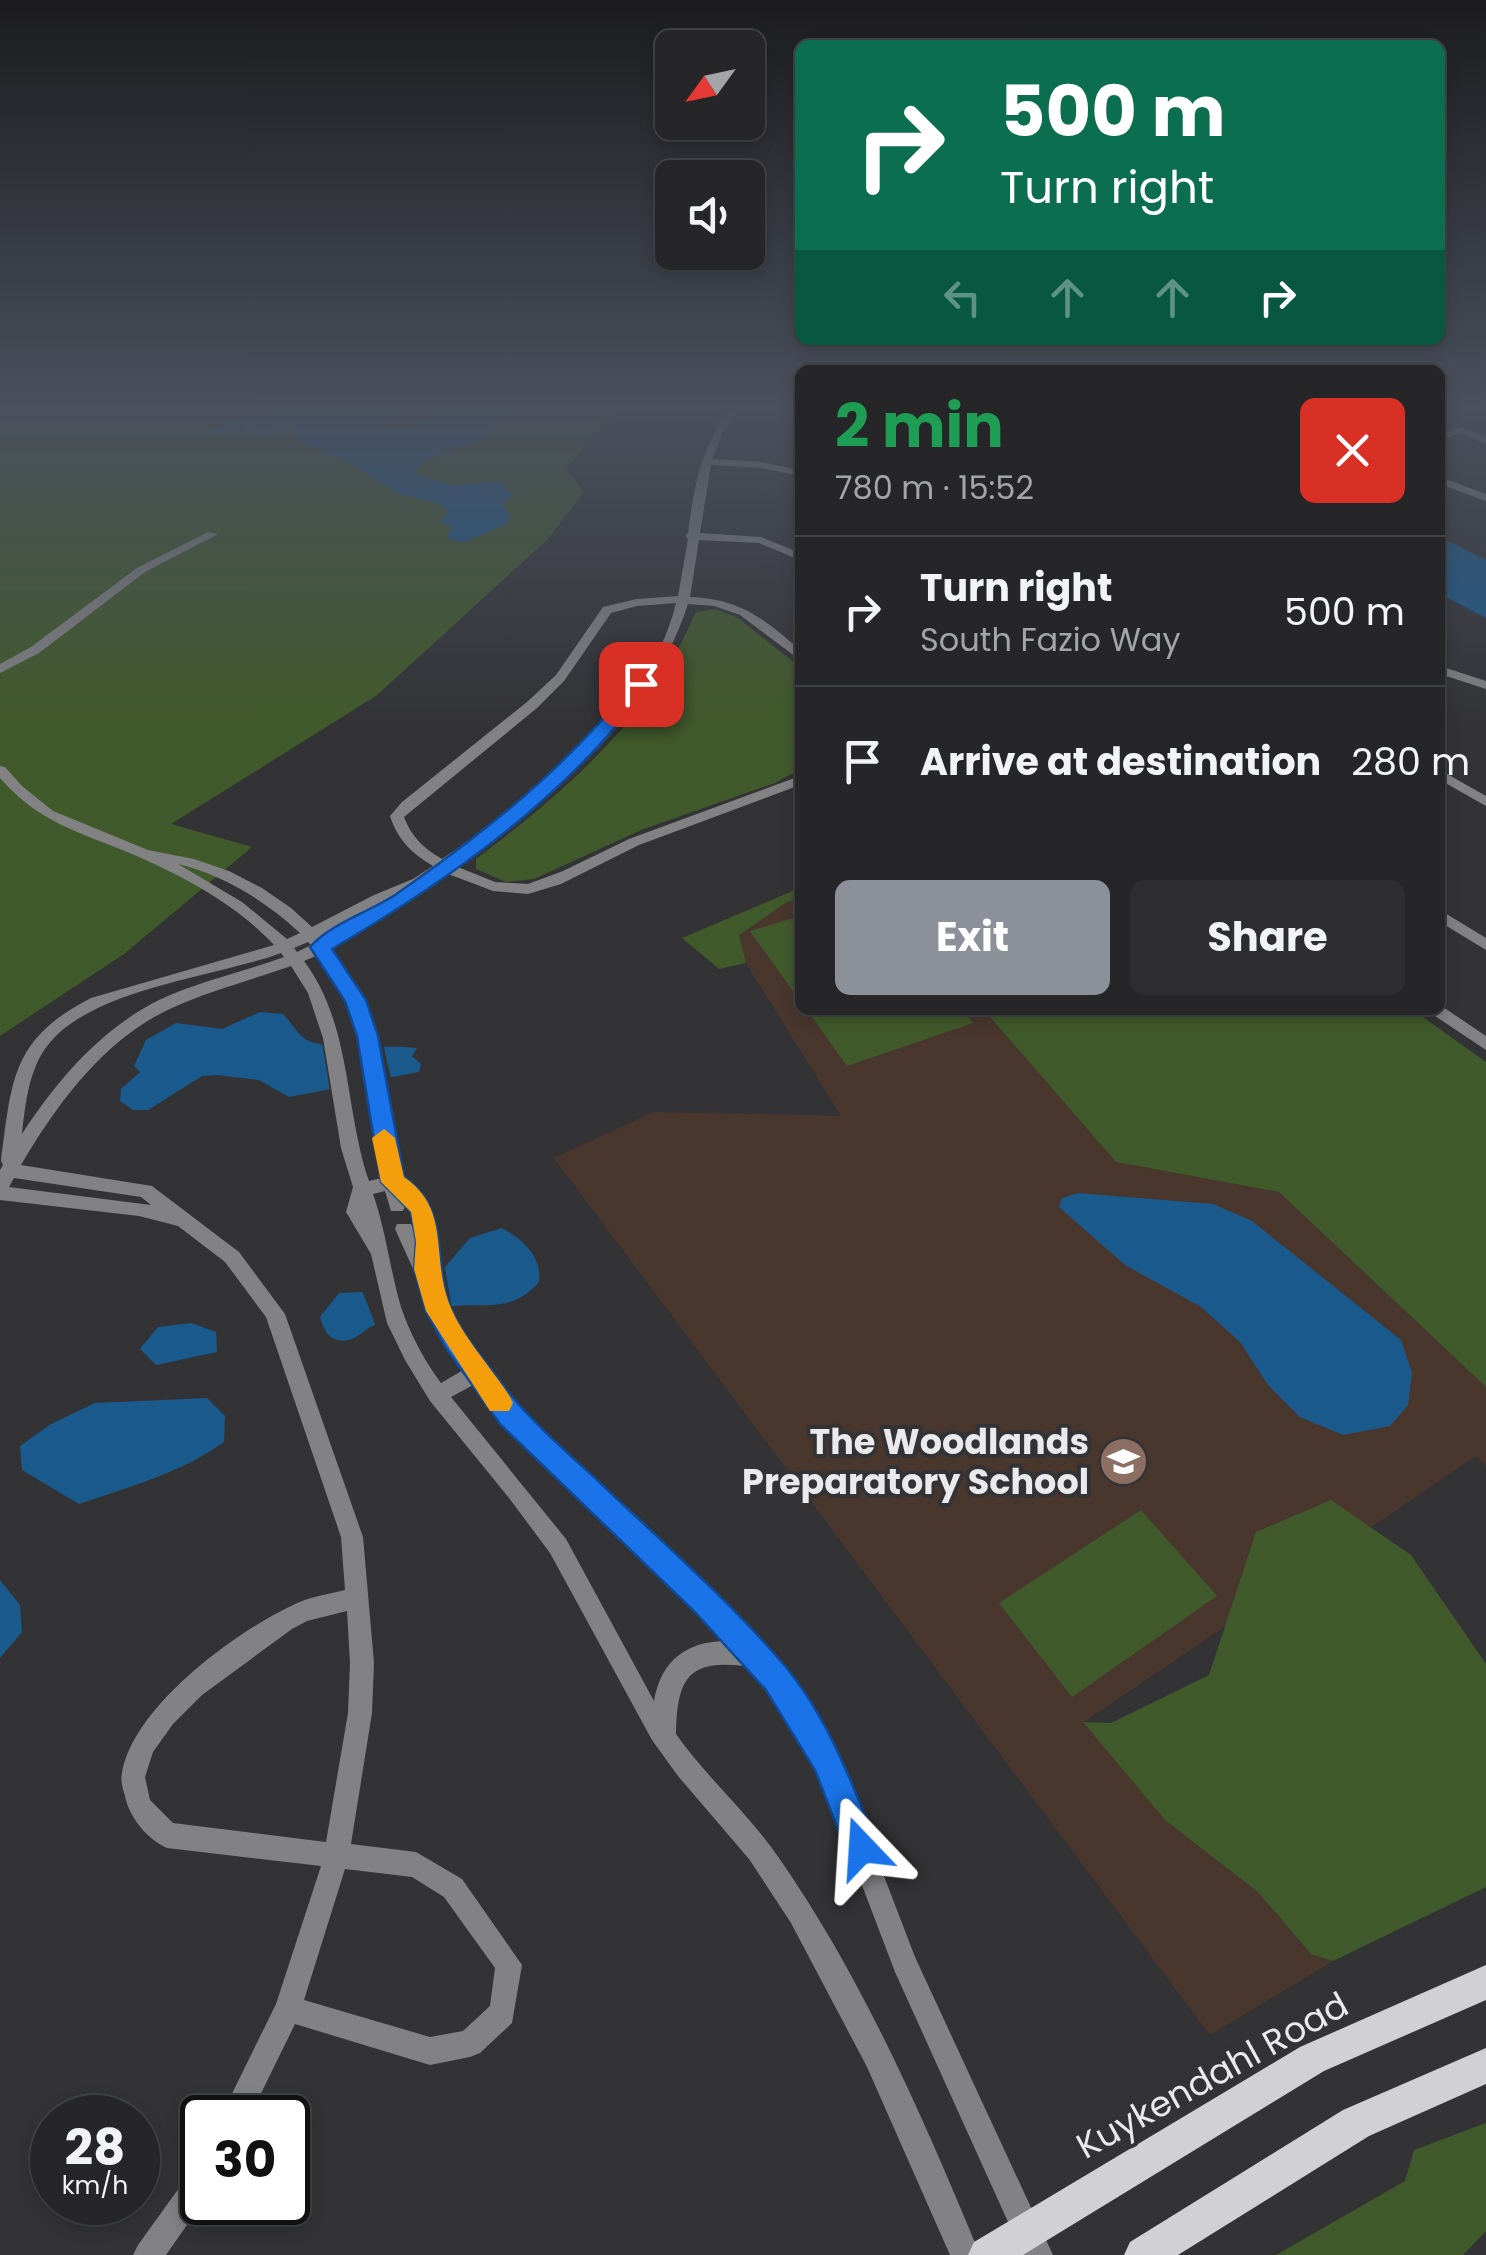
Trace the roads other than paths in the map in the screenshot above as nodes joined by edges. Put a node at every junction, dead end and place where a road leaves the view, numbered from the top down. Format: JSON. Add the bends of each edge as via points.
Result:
{"nodes":[{"id":1,"x":695,"y":515,"type":"edge"},
{"id":2,"x":212,"y":534,"type":"dead end"},
{"id":3,"x":691,"y":536,"type":"junction"},
{"id":4,"x":795,"y":555,"type":"edge"},
{"id":5,"x":683,"y":602,"type":"junction"},
{"id":6,"x":42,"y":642,"type":"junction"},
{"id":7,"x":795,"y":652,"type":"edge"},
{"id":8,"x":0,"y":656,"type":"edge"},
{"id":9,"x":0,"y":669,"type":"edge"},
{"id":10,"x":1445,"y":672,"type":"edge"},
{"id":11,"x":1486,"y":686,"type":"edge"},
{"id":12,"x":0,"y":770,"type":"edge"},
{"id":13,"x":1445,"y":777,"type":"edge"},
{"id":14,"x":795,"y":782,"type":"edge"},
{"id":15,"x":1486,"y":802,"type":"edge"},
{"id":16,"x":141,"y":853,"type":"junction"},
{"id":17,"x":446,"y":865,"type":"junction"},
{"id":18,"x":1445,"y":918,"type":"edge"},
{"id":19,"x":315,"y":940,"type":"junction"},
{"id":20,"x":1486,"y":946,"type":"edge"},
{"id":21,"x":290,"y":953,"type":"junction"},
{"id":22,"x":1445,"y":1015,"type":"edge"},
{"id":23,"x":1486,"y":1044,"type":"edge"},
{"id":24,"x":393,"y":1182,"type":"junction"},
{"id":25,"x":3,"y":1183,"type":"edge"},
{"id":26,"x":360,"y":1190,"type":"junction"},
{"id":27,"x":398,"y":1206,"type":"dead end"},
{"id":28,"x":404,"y":1229,"type":"dead end"},
{"id":29,"x":426,"y":1269,"type":"junction"},
{"id":30,"x":476,"y":1373,"type":"junction"},
{"id":31,"x":436,"y":1396,"type":"junction"},
{"id":32,"x":358,"y":1597,"type":"junction"},
{"id":33,"x":756,"y":1656,"type":"junction"},
{"id":34,"x":664,"y":1738,"type":"junction"},
{"id":35,"x":336,"y":1858,"type":"junction"},
{"id":36,"x":1486,"y":1982,"type":"edge"},
{"id":37,"x":288,"y":2010,"type":"junction"},
{"id":38,"x":1486,"y":2066,"type":"edge"},
{"id":39,"x":246,"y":2095,"type":"edge"},
{"id":40,"x":180,"y":2211,"type":"edge"},
{"id":41,"x":1032,"y":2243,"type":"edge"},
{"id":42,"x":148,"y":2255,"type":"edge"},
{"id":43,"x":966,"y":2255,"type":"edge"},
{"id":44,"x":987,"y":2255,"type":"edge"},
{"id":45,"x":1143,"y":2255,"type":"edge"}],
"edges":[{"from":1,"to":3,"type":"street"},
{"from":2,"to":6,"type":"street","via":[[141,570]]},
{"from":3,"to":4,"type":"street","via":[[761,540]]},
{"from":3,"to":5,"type":"street"},
{"from":5,"to":7,"type":"street","via":[[742,610]]},
{"from":5,"to":17,"type":"street","via":[[664,651],[611,726],[541,794]]},
{"from":5,"to":17,"type":"street","via":[[646,600],[606,610],[560,678],[407,805],[398,829],[408,843]]},
{"from":6,"to":8,"type":"street"},
{"from":6,"to":9,"type":"street"},
{"from":10,"to":11,"type":"street"},
{"from":12,"to":16,"type":"street","via":[[26,803],[60,824]]},
{"from":13,"to":15,"type":"street"},
{"from":14,"to":17,"type":"street","via":[[525,890],[498,890]]},
{"from":16,"to":19,"type":"street","via":[[199,862],[239,878]]},
{"from":16,"to":21,"type":"street","via":[[257,919]]},
{"from":17,"to":19,"type":"street","via":[[400,900]]},
{"from":18,"to":20,"type":"street"},
{"from":19,"to":21,"type":"street"},
{"from":19,"to":24,"type":"street","via":[[356,1000],[368,1036]]},
{"from":21,"to":25,"type":"street","via":[[150,1012],[103,1044],[58,1092]]},
{"from":21,"to":25,"type":"street","via":[[133,991],[82,1010],[50,1031],[30,1057],[20,1086]]},
{"from":21,"to":26,"type":"street","via":[[326,1012]]},
{"from":22,"to":23,"type":"street"},
{"from":24,"to":26,"type":"street"},
{"from":24,"to":27,"type":"street"},
{"from":24,"to":29,"type":"street","via":[[423,1210]]},
{"from":25,"to":32,"type":"street","via":[[191,1223],[232,1257],[274,1314],[352,1537]]},
{"from":26,"to":31,"type":"street","via":[[355,1212],[375,1249],[396,1322]]},
{"from":28,"to":29,"type":"street"},
{"from":29,"to":30,"type":"street","via":[[439,1311]]},
{"from":30,"to":31,"type":"street"},
{"from":30,"to":33,"type":"street","via":[[510,1416]]},
{"from":31,"to":34,"type":"street","via":[[549,1532],[590,1595]]},
{"from":32,"to":35,"type":"street","via":[[360,1713]]},
{"from":32,"to":35,"type":"street","via":[[304,1610],[255,1640],[158,1720],[139,1747],[132,1774],[134,1799],[147,1821],[167,1834]]},
{"from":33,"to":34,"type":"street","via":[[725,1650],[685,1663],[662,1696]]},
{"from":33,"to":41,"type":"street","via":[[827,1760],[904,1963]]},
{"from":34,"to":43,"type":"street","via":[[747,1834],[812,1935],[876,2056]]},
{"from":35,"to":37,"type":"street"},
{"from":35,"to":37,"type":"street","via":[[416,1864],[453,1888],[508,1965],[502,2013],[470,2043],[430,2051]]},
{"from":36,"to":41,"type":"main road","name":"Kuykendahl Road","via":[[1308,2061]]},
{"from":37,"to":39,"type":"street"},
{"from":38,"to":45,"type":"main road","via":[[1351,2126]]},
{"from":40,"to":42,"type":"street"},
{"from":41,"to":44,"type":"main road","name":"Kuykendahl Road"}]}
